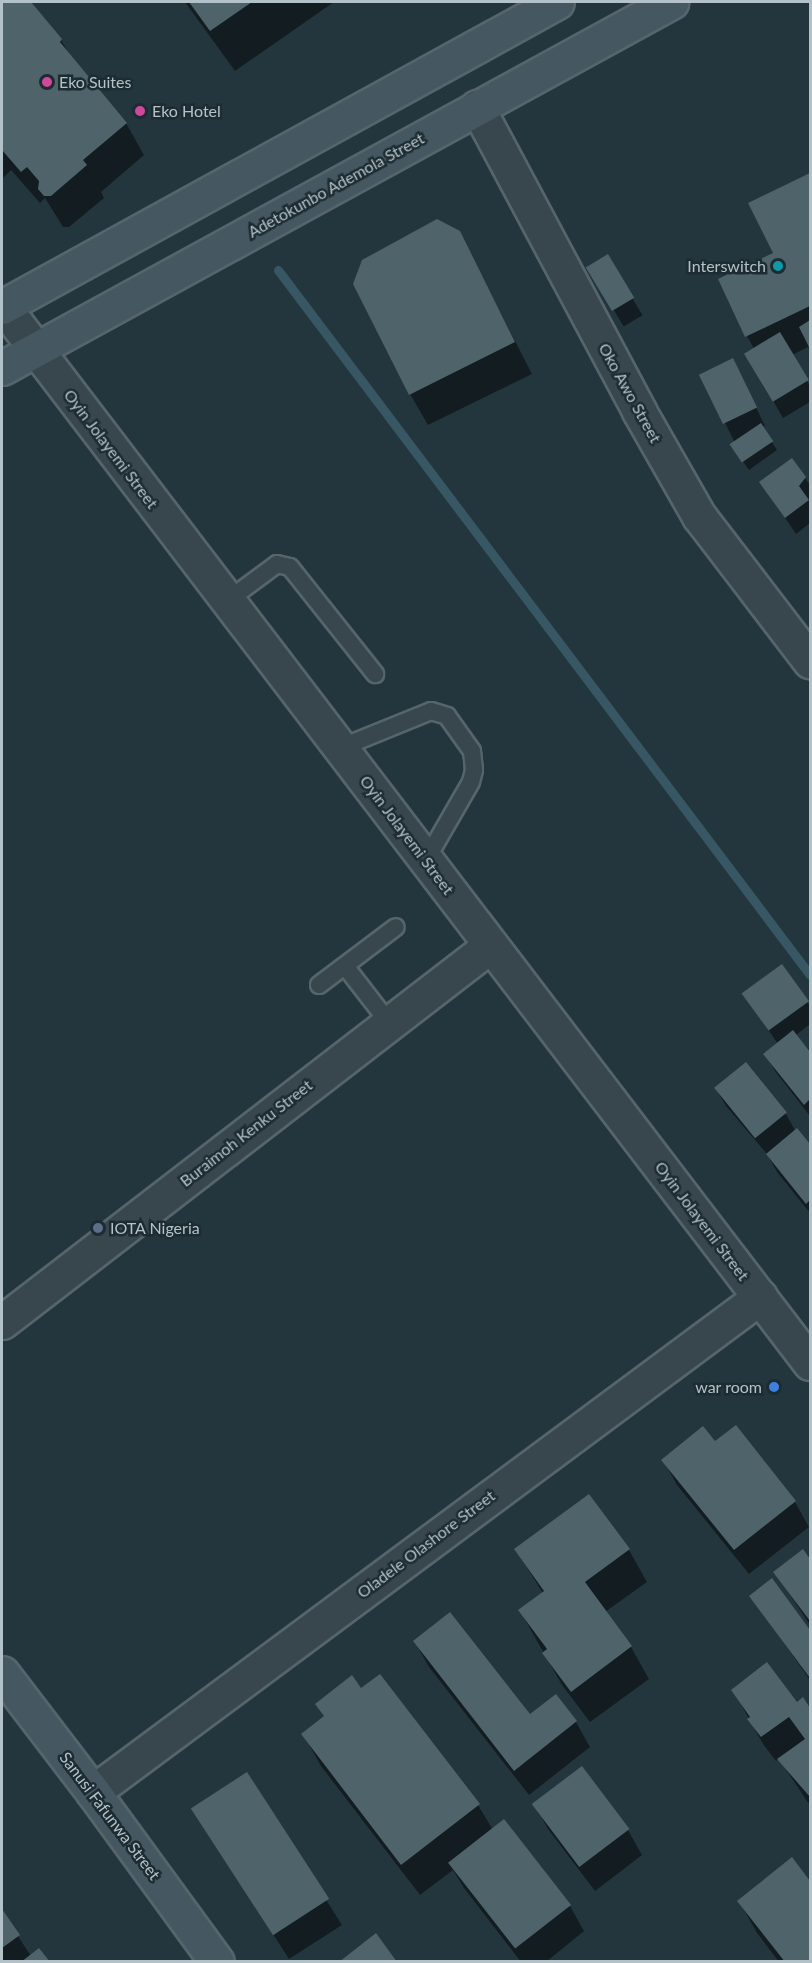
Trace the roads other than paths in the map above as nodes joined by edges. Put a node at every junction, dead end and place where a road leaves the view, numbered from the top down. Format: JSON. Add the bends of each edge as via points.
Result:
{"nodes":[{"id":1,"x":557,"y":2,"type":"edge"},
{"id":2,"x":671,"y":2,"type":"edge"},
{"id":3,"x":477,"y":107,"type":"junction"},
{"id":4,"x":2,"y":307,"type":"edge"},
{"id":5,"x":35,"y":350,"type":"junction"},
{"id":6,"x":2,"y":368,"type":"edge"},
{"id":7,"x":227,"y":601,"type":"junction"},
{"id":8,"x":810,"y":661,"type":"edge"},
{"id":9,"x":375,"y":674,"type":"dead end"},
{"id":10,"x":340,"y":748,"type":"junction"},
{"id":11,"x":426,"y":860,"type":"junction"},
{"id":12,"x":396,"y":927,"type":"dead end"},
{"id":13,"x":491,"y":945,"type":"junction"},
{"id":14,"x":345,"y":966,"type":"junction"},
{"id":15,"x":319,"y":985,"type":"dead end"},
{"id":16,"x":389,"y":1023,"type":"junction"},
{"id":17,"x":760,"y":1297,"type":"junction"},
{"id":18,"x":2,"y":1322,"type":"edge"},
{"id":19,"x":810,"y":1363,"type":"edge"},
{"id":20,"x":2,"y":1673,"type":"edge"},
{"id":21,"x":93,"y":1792,"type":"junction"},
{"id":22,"x":217,"y":1962,"type":"edge"}],
"edges":[{"from":1,"to":4,"type":"main road"},
{"from":2,"to":3,"type":"main road","name":"Adetokunbo Ademola Street"},
{"from":3,"to":5,"type":"main road","name":"Adetokunbo Ademola Street"},
{"from":3,"to":8,"type":"street","name":"Oko Awo Street","via":[[699,516]]},
{"from":4,"to":5,"type":"street","name":"Oyin Jolayemi Street"},
{"from":5,"to":6,"type":"main road","name":"Adetokunbo Ademola Street"},
{"from":5,"to":7,"type":"street","name":"Oyin Jolayemi Street"},
{"from":7,"to":9,"type":"lane","via":[[277,564],[290,567]]},
{"from":7,"to":10,"type":"street","name":"Oyin Jolayemi Street"},
{"from":10,"to":11,"type":"street","name":"Oyin Jolayemi Street"},
{"from":10,"to":11,"type":"lane","via":[[431,711],[447,716],[472,751],[474,770]]},
{"from":11,"to":13,"type":"street","name":"Oyin Jolayemi Street"},
{"from":12,"to":14,"type":"lane"},
{"from":13,"to":16,"type":"street","name":"Buraimoh Kenku Street"},
{"from":13,"to":17,"type":"street","name":"Oyin Jolayemi Street"},
{"from":14,"to":15,"type":"lane"},
{"from":14,"to":16,"type":"lane"},
{"from":16,"to":18,"type":"street","name":"Buraimoh Kenku Street"},
{"from":17,"to":19,"type":"street","name":"Oyin Jolayemi Street"},
{"from":17,"to":21,"type":"street","name":"Oladele Olashore Street"},
{"from":20,"to":21,"type":"main road","name":"Sanusi Fafunwa Street"},
{"from":21,"to":22,"type":"main road","name":"Sanusi Fafunwa Street"}]}
